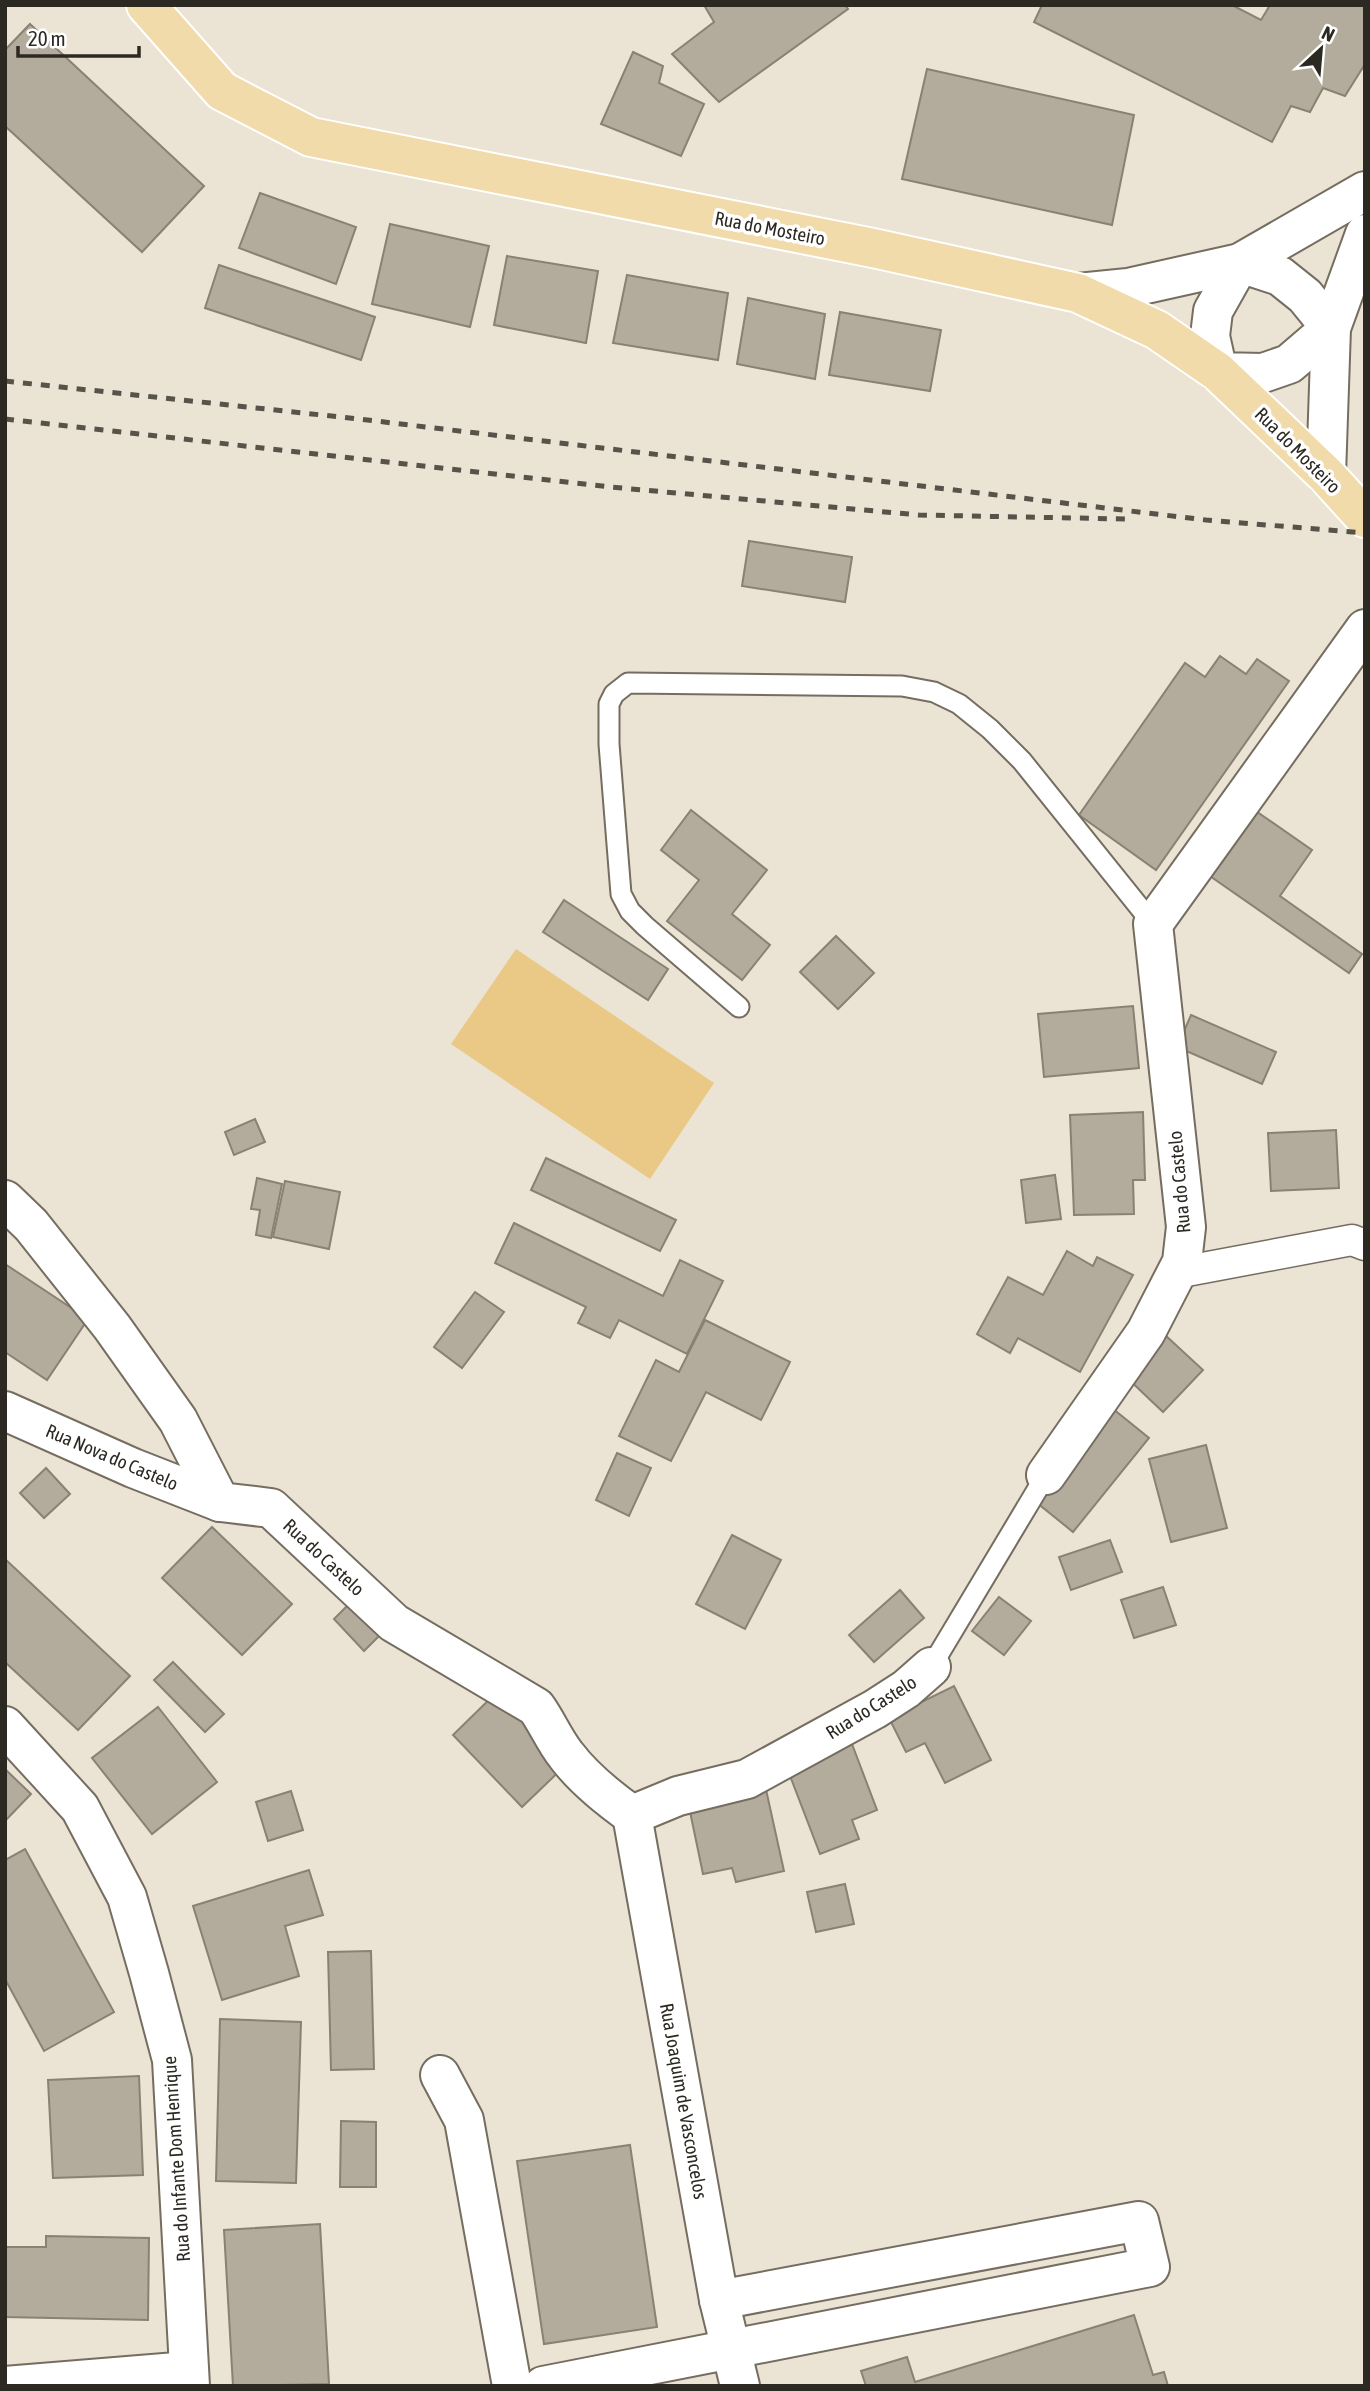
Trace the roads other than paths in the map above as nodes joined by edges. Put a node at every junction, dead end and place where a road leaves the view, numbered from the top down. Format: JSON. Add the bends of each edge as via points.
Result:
{"nodes":[{"id":1,"x":146,"y":5,"type":"edge"},
{"id":2,"x":1365,"y":191,"type":"edge"},
{"id":3,"x":1365,"y":234,"type":"edge"},
{"id":4,"x":1240,"y":263,"type":"junction"},
{"id":5,"x":1078,"y":293,"type":"junction"},
{"id":6,"x":1331,"y":328,"type":"junction"},
{"id":7,"x":1219,"y":372,"type":"junction"},
{"id":8,"x":1326,"y":475,"type":"junction"},
{"id":9,"x":1365,"y":518,"type":"edge"},
{"id":10,"x":1365,"y":629,"type":"edge"},
{"id":11,"x":1153,"y":925,"type":"junction"},
{"id":12,"x":739,"y":1007,"type":"dead end"},
{"id":13,"x":5,"y":1200,"type":"edge"},
{"id":14,"x":1365,"y":1245,"type":"edge"},
{"id":15,"x":1176,"y":1273,"type":"junction"},
{"id":16,"x":5,"y":1412,"type":"edge"},
{"id":17,"x":1046,"y":1475,"type":"joint"},
{"id":18,"x":220,"y":1502,"type":"junction"},
{"id":19,"x":931,"y":1667,"type":"joint"},
{"id":20,"x":5,"y":1726,"type":"edge"},
{"id":21,"x":632,"y":1815,"type":"junction"},
{"id":22,"x":440,"y":2076,"type":"dead end"},
{"id":23,"x":719,"y":2300,"type":"junction"},
{"id":24,"x":730,"y":2349,"type":"junction"},
{"id":25,"x":189,"y":2378,"type":"edge"},
{"id":26,"x":5,"y":2386,"type":"edge"},
{"id":27,"x":512,"y":2386,"type":"edge"},
{"id":28,"x":543,"y":2386,"type":"edge"},
{"id":29,"x":740,"y":2386,"type":"edge"}],
"edges":[{"from":1,"to":5,"type":"main road","name":"Rua do Mosteiro","via":[[222,91],[310,137]]},
{"from":2,"to":4,"type":"street"},
{"from":3,"to":6,"type":"street"},
{"from":4,"to":5,"type":"street","via":[[1128,288]]},
{"from":4,"to":6,"type":"street","via":[[1280,276],[1305,296]]},
{"from":4,"to":7,"type":"street","via":[[1213,312],[1210,336]]},
{"from":5,"to":7,"type":"main road","name":"Rua do Mosteiro","via":[[1157,330]]},
{"from":6,"to":7,"type":"street","via":[[1289,364],[1263,373]]},
{"from":6,"to":8,"type":"street"},
{"from":7,"to":8,"type":"main road","name":"Rua do Mosteiro"},
{"from":8,"to":9,"type":"main road","name":"Rua do Mosteiro"},
{"from":10,"to":11,"type":"street"},
{"from":11,"to":12,"type":"lane","via":[[1022,761],[959,704],[934,692],[902,686],[628,683],[609,704],[608,744],[621,894],[645,926]]},
{"from":11,"to":15,"type":"street","name":"Rua do Castelo","via":[[1186,1227],[1182,1262]]},
{"from":13,"to":18,"type":"street","via":[[31,1225],[112,1327],[178,1420]]},
{"from":14,"to":15,"type":"street","via":[[1352,1241]]},
{"from":15,"to":17,"type":"street","name":"Rua do Castelo","via":[[1146,1332]]},
{"from":16,"to":18,"type":"street","name":"Rua Nova do Castelo"},
{"from":17,"to":19,"type":"lane","name":"Rua do Castelo"},
{"from":18,"to":21,"type":"street","name":"Rua do Castelo","via":[[271,1508],[394,1623],[536,1707],[565,1754],[604,1796]]},
{"from":19,"to":21,"type":"street","name":"Rua do Castelo","via":[[874,1709],[747,1779],[678,1796]]},
{"from":20,"to":25,"type":"street","name":"Rua do Infante Dom Henrique","via":[[80,1808],[131,1910],[172,2060]]},
{"from":21,"to":23,"type":"street","name":"Rua Joaquim de Vasconcelos"},
{"from":22,"to":27,"type":"street","via":[[464,2120]]},
{"from":23,"to":24,"type":"street","name":"Rua Joaquim de Vasconcelos"},
{"from":23,"to":24,"type":"street","via":[[1139,2221],[1150,2267]]},
{"from":24,"to":28,"type":"street"},
{"from":24,"to":29,"type":"street","name":"Rua Joaquim de Vasconcelos"},
{"from":25,"to":26,"type":"street"}]}
